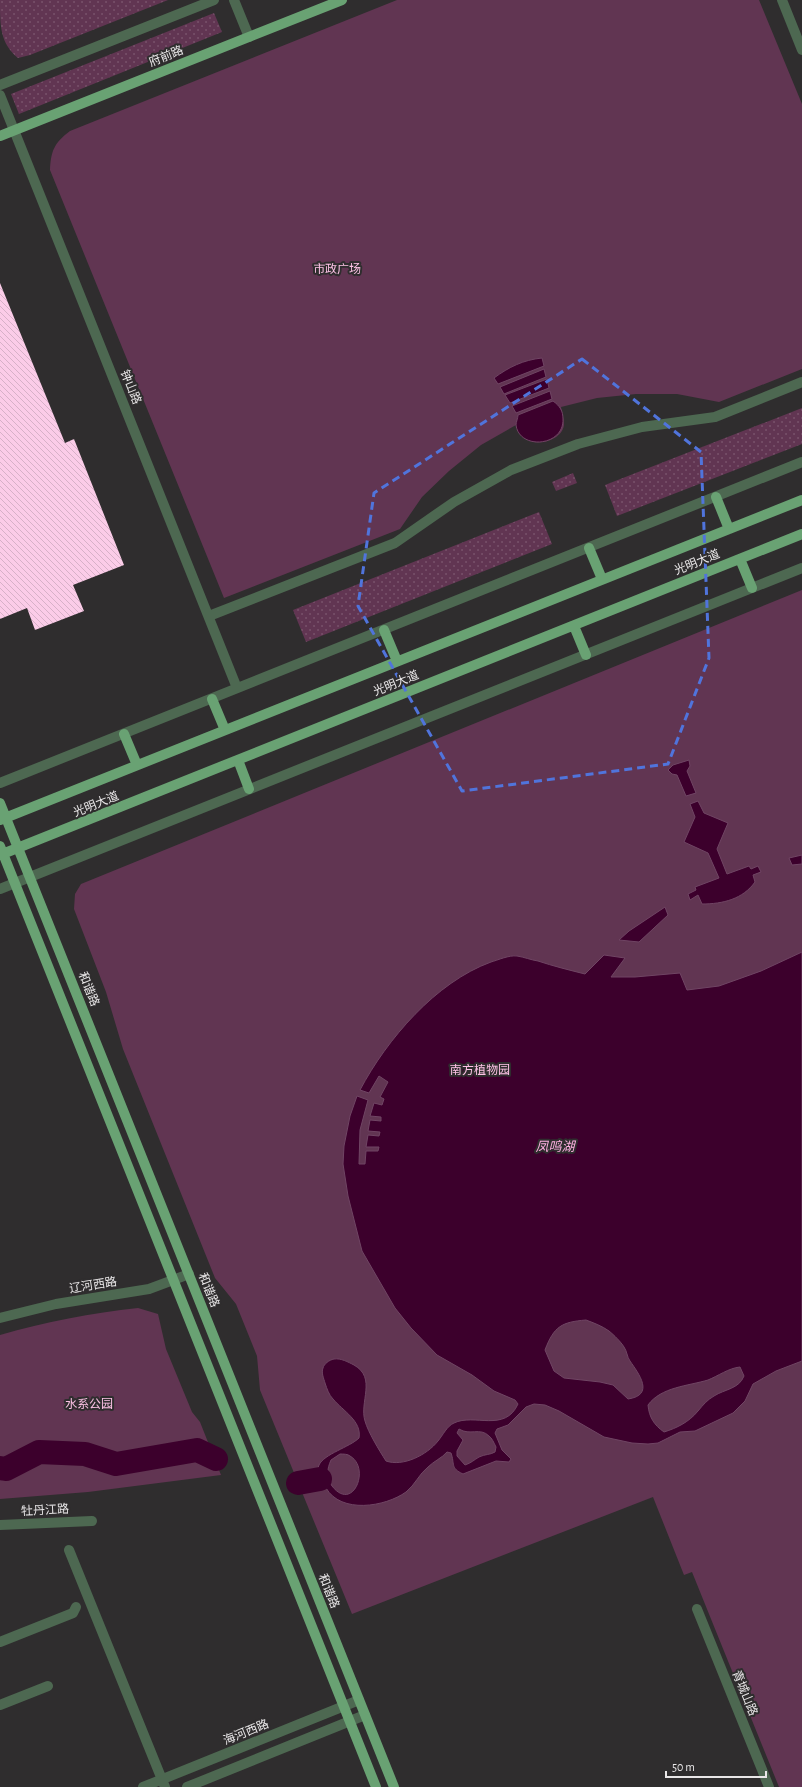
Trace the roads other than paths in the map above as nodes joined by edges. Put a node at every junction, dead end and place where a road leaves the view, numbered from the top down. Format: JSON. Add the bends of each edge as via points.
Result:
{"nodes":[{"id":1,"x":214,"y":0,"type":"edge"},
{"id":2,"x":234,"y":0,"type":"edge"},
{"id":3,"x":342,"y":0,"type":"edge"},
{"id":4,"x":782,"y":0,"type":"edge"},
{"id":5,"x":249,"y":37,"type":"junction"},
{"id":6,"x":802,"y":50,"type":"edge"},
{"id":7,"x":0,"y":85,"type":"edge"},
{"id":8,"x":0,"y":95,"type":"edge"},
{"id":9,"x":14,"y":130,"type":"junction"},
{"id":10,"x":0,"y":136,"type":"edge"},
{"id":11,"x":802,"y":382,"type":"edge"},
{"id":12,"x":802,"y":462,"type":"edge"},
{"id":13,"x":716,"y":497,"type":"junction"},
{"id":14,"x":802,"y":500,"type":"edge"},
{"id":15,"x":729,"y":529,"type":"junction"},
{"id":16,"x":802,"y":534,"type":"edge"},
{"id":17,"x":589,"y":548,"type":"junction"},
{"id":18,"x":740,"y":559,"type":"junction"},
{"id":19,"x":802,"y":568,"type":"edge"},
{"id":20,"x":602,"y":580,"type":"junction"},
{"id":21,"x":752,"y":588,"type":"junction"},
{"id":22,"x":208,"y":616,"type":"junction"},
{"id":23,"x":574,"y":626,"type":"junction"},
{"id":24,"x":384,"y":630,"type":"junction"},
{"id":25,"x":586,"y":655,"type":"junction"},
{"id":26,"x":397,"y":661,"type":"junction"},
{"id":27,"x":238,"y":688,"type":"junction"},
{"id":28,"x":212,"y":699,"type":"junction"},
{"id":29,"x":225,"y":730,"type":"junction"},
{"id":30,"x":124,"y":734,"type":"junction"},
{"id":31,"x":238,"y":760,"type":"junction"},
{"id":32,"x":137,"y":765,"type":"junction"},
{"id":33,"x":0,"y":783,"type":"edge"},
{"id":34,"x":249,"y":789,"type":"junction"},
{"id":35,"x":0,"y":803,"type":"edge"},
{"id":36,"x":3,"y":819,"type":"edge"},
{"id":37,"x":18,"y":848,"type":"junction"},
{"id":38,"x":1,"y":852,"type":"edge"},
{"id":39,"x":30,"y":877,"type":"junction"},
{"id":40,"x":15,"y":883,"type":"junction"},
{"id":41,"x":0,"y":889,"type":"edge"},
{"id":42,"x":188,"y":1274,"type":"junction"},
{"id":43,"x":173,"y":1280,"type":"junction"},
{"id":44,"x":0,"y":1318,"type":"edge"},
{"id":45,"x":92,"y":1521,"type":"dead end"},
{"id":46,"x":0,"y":1525,"type":"edge"},
{"id":47,"x":69,"y":1550,"type":"dead end"},
{"id":48,"x":76,"y":1607,"type":"dead end"},
{"id":49,"x":698,"y":1609,"type":"dead end"},
{"id":50,"x":0,"y":1642,"type":"edge"},
{"id":51,"x":48,"y":1686,"type":"dead end"},
{"id":52,"x":359,"y":1700,"type":"junction"},
{"id":53,"x":0,"y":1705,"type":"edge"},
{"id":54,"x":344,"y":1707,"type":"junction"},
{"id":55,"x":365,"y":1715,"type":"junction"},
{"id":56,"x":350,"y":1722,"type":"junction"},
{"id":57,"x":164,"y":1783,"type":"edge"},
{"id":58,"x":143,"y":1787,"type":"edge"},
{"id":59,"x":187,"y":1787,"type":"edge"},
{"id":60,"x":376,"y":1787,"type":"edge"},
{"id":61,"x":394,"y":1787,"type":"edge"},
{"id":62,"x":769,"y":1787,"type":"edge"}],
"edges":[{"from":1,"to":7,"type":"street"},
{"from":2,"to":5,"type":"street"},
{"from":3,"to":5,"type":"main road","name":"府前路"},
{"from":4,"to":6,"type":"street"},
{"from":5,"to":9,"type":"main road","name":"府前路"},
{"from":8,"to":9,"type":"street","name":"钟山路"},
{"from":9,"to":10,"type":"main road","name":"府前路"},
{"from":9,"to":22,"type":"street","name":"钟山路"},
{"from":11,"to":22,"type":"street","via":[[715,417],[642,427],[578,444],[511,470],[454,502],[395,543]]},
{"from":12,"to":13,"type":"street"},
{"from":13,"to":15,"type":"main road"},
{"from":13,"to":17,"type":"street"},
{"from":14,"to":15,"type":"main road","name":"光明大道"},
{"from":15,"to":20,"type":"main road","name":"光明大道"},
{"from":16,"to":18,"type":"main road","name":"光明大道"},
{"from":17,"to":20,"type":"main road"},
{"from":17,"to":24,"type":"street"},
{"from":18,"to":21,"type":"main road"},
{"from":18,"to":23,"type":"main road","name":"光明大道"},
{"from":19,"to":21,"type":"street"},
{"from":20,"to":26,"type":"main road","name":"光明大道"},
{"from":21,"to":25,"type":"street"},
{"from":22,"to":27,"type":"street","name":"钟山路"},
{"from":23,"to":25,"type":"main road"},
{"from":23,"to":31,"type":"main road","name":"光明大道"},
{"from":24,"to":26,"type":"main road"},
{"from":24,"to":27,"type":"street"},
{"from":25,"to":34,"type":"street"},
{"from":26,"to":29,"type":"main road","name":"光明大道"},
{"from":27,"to":28,"type":"street"},
{"from":28,"to":29,"type":"main road"},
{"from":28,"to":30,"type":"street"},
{"from":29,"to":32,"type":"main road","name":"光明大道"},
{"from":30,"to":32,"type":"main road"},
{"from":30,"to":33,"type":"street"},
{"from":31,"to":34,"type":"main road"},
{"from":31,"to":37,"type":"main road","name":"光明大道"},
{"from":32,"to":36,"type":"main road","name":"光明大道"},
{"from":34,"to":39,"type":"street"},
{"from":35,"to":36,"type":"main road","name":"和谐路"},
{"from":36,"to":37,"type":"main road","name":"和谐路"},
{"from":37,"to":38,"type":"main road","name":"光明大道"},
{"from":37,"to":39,"type":"main road","name":"和谐路"},
{"from":38,"to":40,"type":"main road"},
{"from":39,"to":40,"type":"street"},
{"from":39,"to":42,"type":"main road","name":"和谐路"},
{"from":40,"to":41,"type":"street"},
{"from":40,"to":43,"type":"main road"},
{"from":42,"to":43,"type":"street","name":"辽河西路"},
{"from":42,"to":52,"type":"main road","name":"和谐路"},
{"from":43,"to":44,"type":"street","name":"辽河西路","via":[[149,1289],[62,1303]]},
{"from":43,"to":54,"type":"main road"},
{"from":45,"to":46,"type":"street","name":"牡丹江路"},
{"from":47,"to":57,"type":"street"},
{"from":48,"to":50,"type":"street","via":[[73,1613]]},
{"from":49,"to":62,"type":"street","name":"青城山路"},
{"from":51,"to":53,"type":"street"},
{"from":52,"to":54,"type":"street","name":"海河西路"},
{"from":52,"to":55,"type":"main road","name":"和谐路"},
{"from":54,"to":56,"type":"main road"},
{"from":54,"to":57,"type":"street","name":"海河西路"},
{"from":55,"to":56,"type":"street"},
{"from":55,"to":61,"type":"main road","name":"和谐路"},
{"from":56,"to":59,"type":"street"},
{"from":56,"to":60,"type":"main road"},
{"from":57,"to":58,"type":"street","name":"海河西路"}]}
